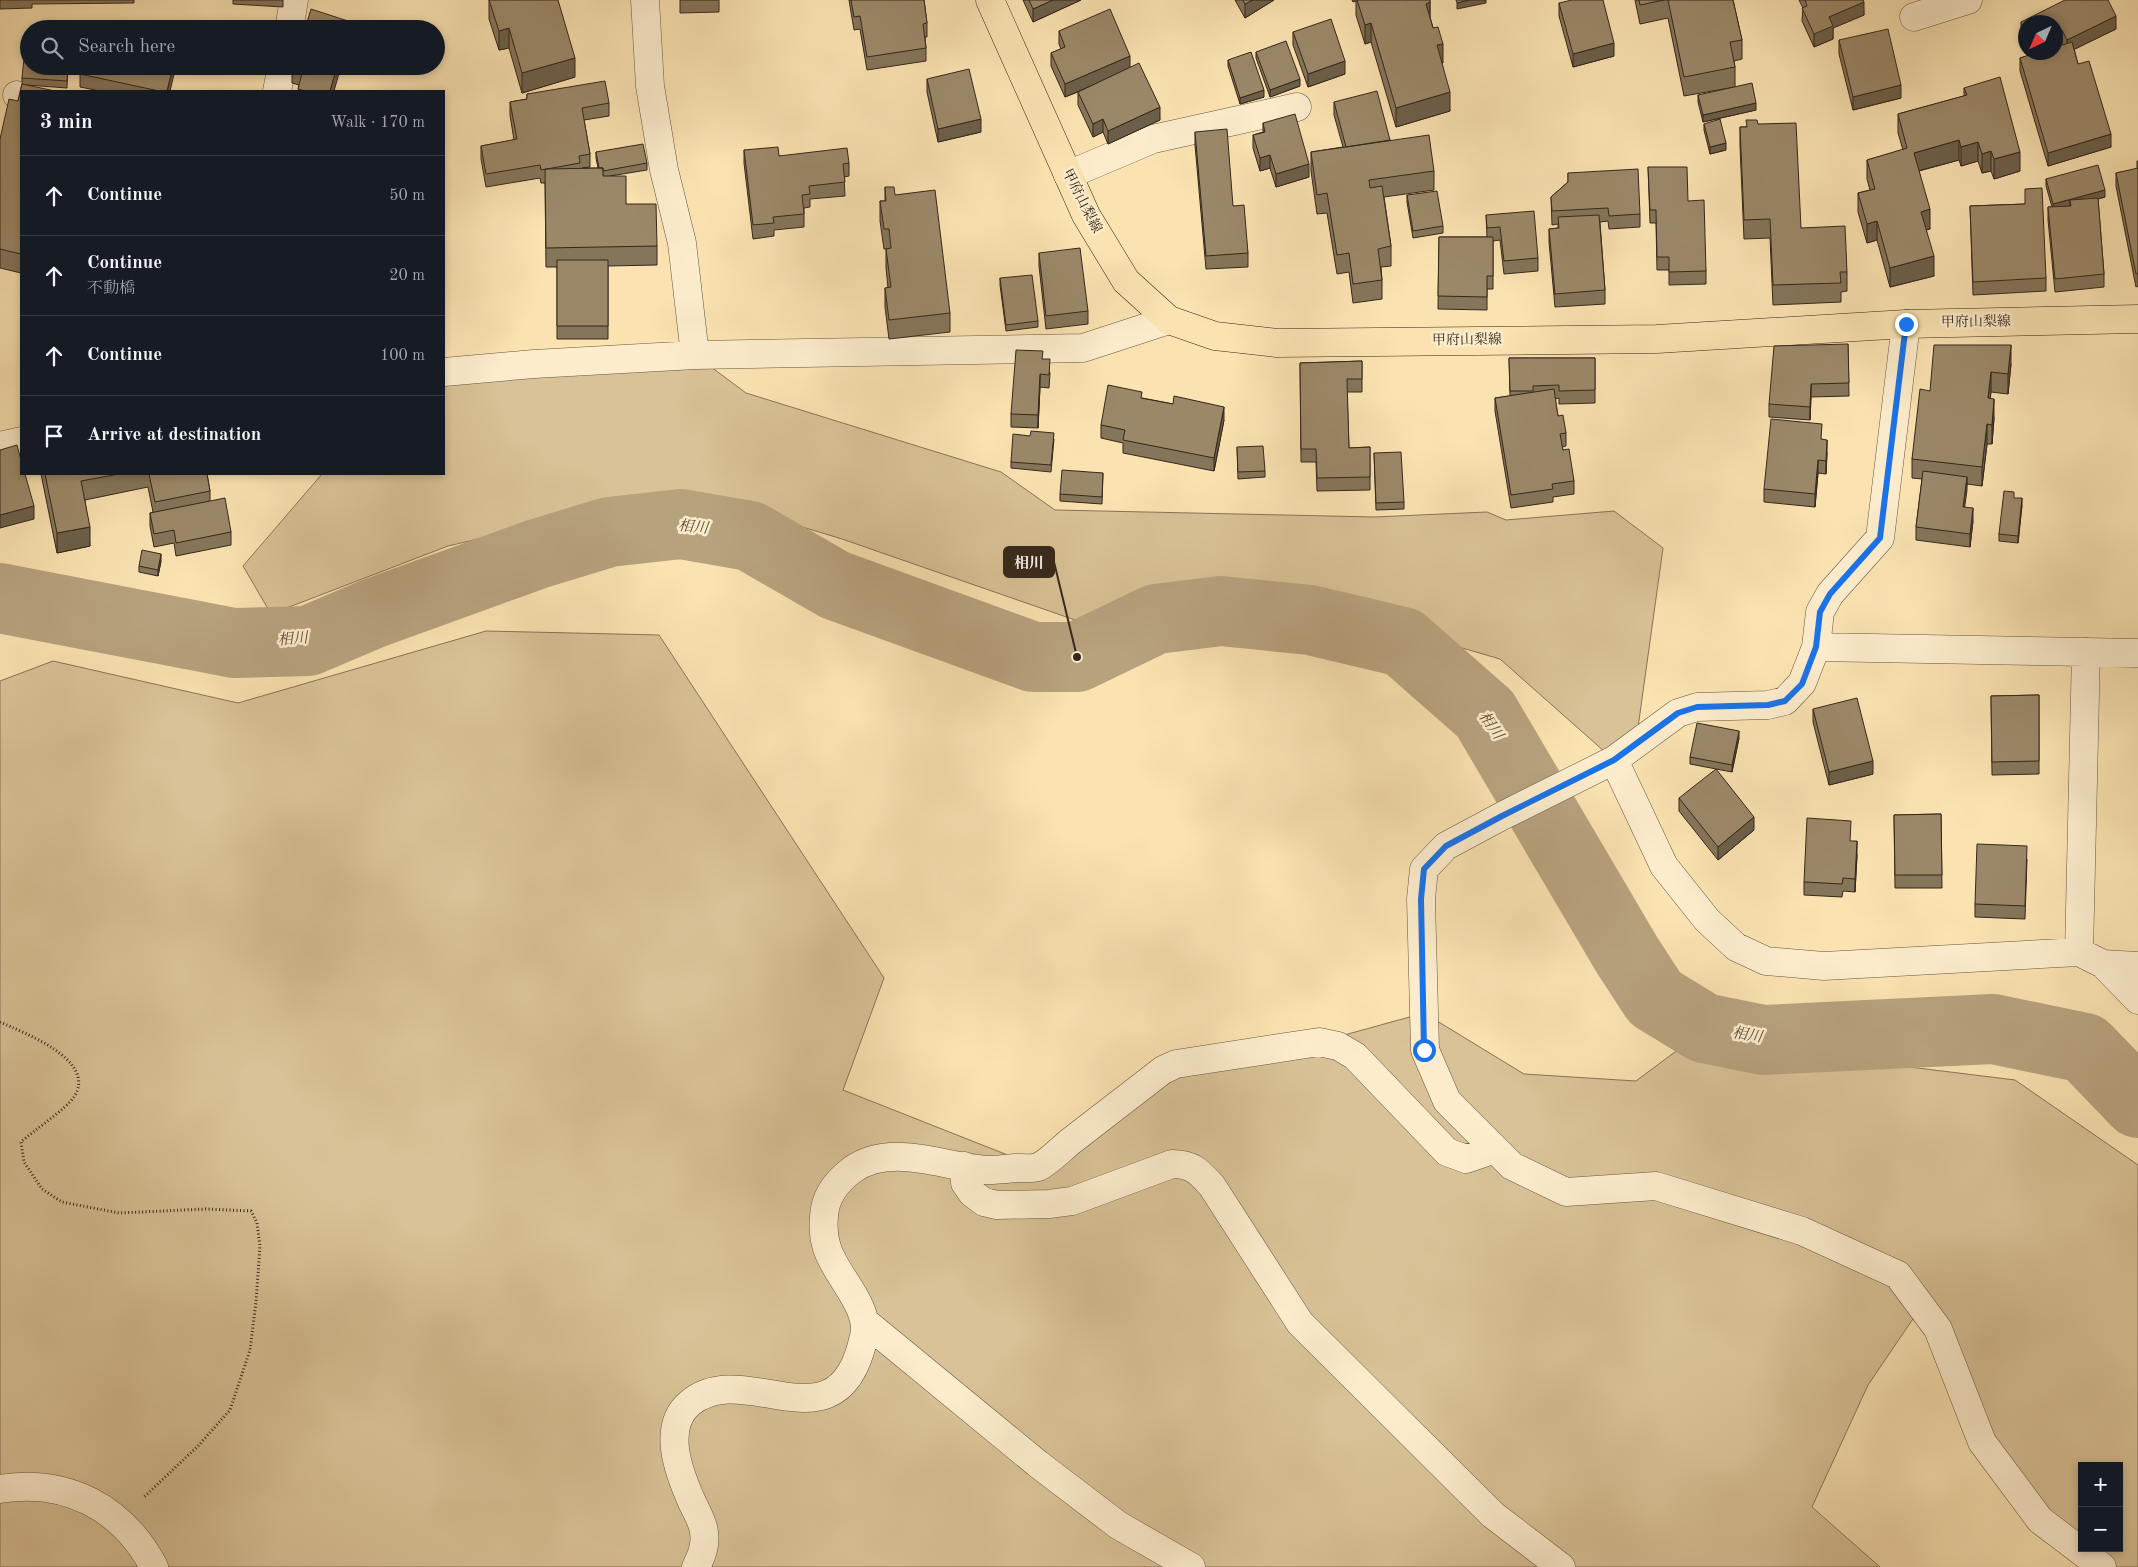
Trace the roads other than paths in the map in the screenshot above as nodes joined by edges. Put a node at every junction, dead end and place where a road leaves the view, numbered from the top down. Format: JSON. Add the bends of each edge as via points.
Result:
{"nodes":[{"id":1,"x":294,"y":0,"type":"edge"},
{"id":2,"x":645,"y":0,"type":"edge"},
{"id":3,"x":990,"y":0,"type":"edge"},
{"id":4,"x":1968,"y":0,"type":"edge"},
{"id":5,"x":1914,"y":17,"type":"dead end"},
{"id":6,"x":291,"y":20,"type":"edge"},
{"id":7,"x":280,"y":75,"type":"edge"},
{"id":8,"x":277,"y":90,"type":"edge"},
{"id":9,"x":1297,"y":107,"type":"dead end"},
{"id":10,"x":1068,"y":175,"type":"junction"},
{"id":11,"x":2138,"y":319,"type":"edge"},
{"id":12,"x":1169,"y":320,"type":"junction"},
{"id":13,"x":1906,"y":324,"type":"junction"},
{"id":14,"x":695,"y":356,"type":"junction"},
{"id":15,"x":445,"y":372,"type":"edge"},
{"id":16,"x":20,"y":441,"type":"edge"},
{"id":17,"x":0,"y":446,"type":"edge"},
{"id":18,"x":1816,"y":647,"type":"junction"},
{"id":19,"x":2086,"y":652,"type":"junction"},
{"id":20,"x":2138,"y":653,"type":"edge"},
{"id":21,"x":1614,"y":760,"type":"junction"},
{"id":22,"x":2091,"y":958,"type":"junction"},
{"id":23,"x":2138,"y":966,"type":"edge"},
{"id":24,"x":2138,"y":1000,"type":"edge"},
{"id":25,"x":1496,"y":1149,"type":"junction"},
{"id":26,"x":964,"y":1166,"type":"junction"},
{"id":27,"x":864,"y":1321,"type":"junction"},
{"id":28,"x":0,"y":1489,"type":"edge"},
{"id":29,"x":154,"y":1567,"type":"edge"},
{"id":30,"x":696,"y":1567,"type":"edge"},
{"id":31,"x":1191,"y":1567,"type":"edge"},
{"id":32,"x":1561,"y":1567,"type":"edge"},
{"id":33,"x":2102,"y":1567,"type":"edge"}],
"edges":[{"from":1,"to":6,"type":"street"},
{"from":2,"to":14,"type":"street","via":[[650,86],[664,170],[682,242]]},
{"from":3,"to":10,"type":"main road","name":"甲府山梨線"},
{"from":4,"to":5,"type":"street"},
{"from":7,"to":8,"type":"street"},
{"from":9,"to":10,"type":"street","via":[[1154,139]]},
{"from":10,"to":12,"type":"main road","name":"甲府山梨線","via":[[1086,214],[1126,281]]},
{"from":11,"to":13,"type":"main road","name":"甲府山梨線"},
{"from":12,"to":13,"type":"main road","name":"甲府山梨線","via":[[1215,336],[1277,343],[1657,338]]},
{"from":12,"to":14,"type":"street","via":[[1083,348]]},
{"from":13,"to":18,"type":"street","via":[[1880,538],[1830,594],[1820,612]]},
{"from":14,"to":15,"type":"street"},
{"from":16,"to":17,"type":"street"},
{"from":18,"to":19,"type":"street"},
{"from":18,"to":21,"type":"street","via":[[1802,684],[1785,701],[1768,705],[1697,707],[1678,713]]},
{"from":19,"to":20,"type":"street"},
{"from":19,"to":22,"type":"street"},
{"from":21,"to":22,"type":"street","via":[[1664,866],[1707,920],[1736,947],[1766,961],[1824,966]]},
{"from":21,"to":25,"type":"street","via":[[1446,846],[1424,869],[1421,899],[1424,1050],[1446,1101]]},
{"from":22,"to":23,"type":"street"},
{"from":22,"to":24,"type":"street"},
{"from":25,"to":26,"type":"street","via":[[1466,1159],[1447,1152],[1355,1056],[1338,1046],[1319,1042],[1176,1064],[1163,1070],[1038,1167],[988,1170]]},
{"from":25,"to":33,"type":"street","via":[[1512,1166],[1566,1192],[1656,1186],[1802,1231],[1898,1275],[1938,1330],[1982,1442],[2040,1520]]},
{"from":26,"to":27,"type":"street","via":[[896,1156],[871,1160],[852,1170],[834,1187],[825,1204],[826,1248]]},
{"from":26,"to":32,"type":"street","via":[[965,1183],[972,1193],[984,1202],[997,1205],[1072,1201],[1172,1164],[1194,1168],[1212,1186],[1300,1323],[1493,1515]]},
{"from":27,"to":30,"type":"street","via":[[865,1333],[852,1371],[840,1386],[824,1396],[805,1400],[725,1390],[702,1394],[677,1417],[674,1434],[680,1477],[704,1530],[704,1551]]},
{"from":27,"to":31,"type":"street","via":[[1038,1464],[1118,1525]]},
{"from":28,"to":29,"type":"street","via":[[41,1488],[70,1493],[96,1504],[119,1520],[143,1545]]}]}
